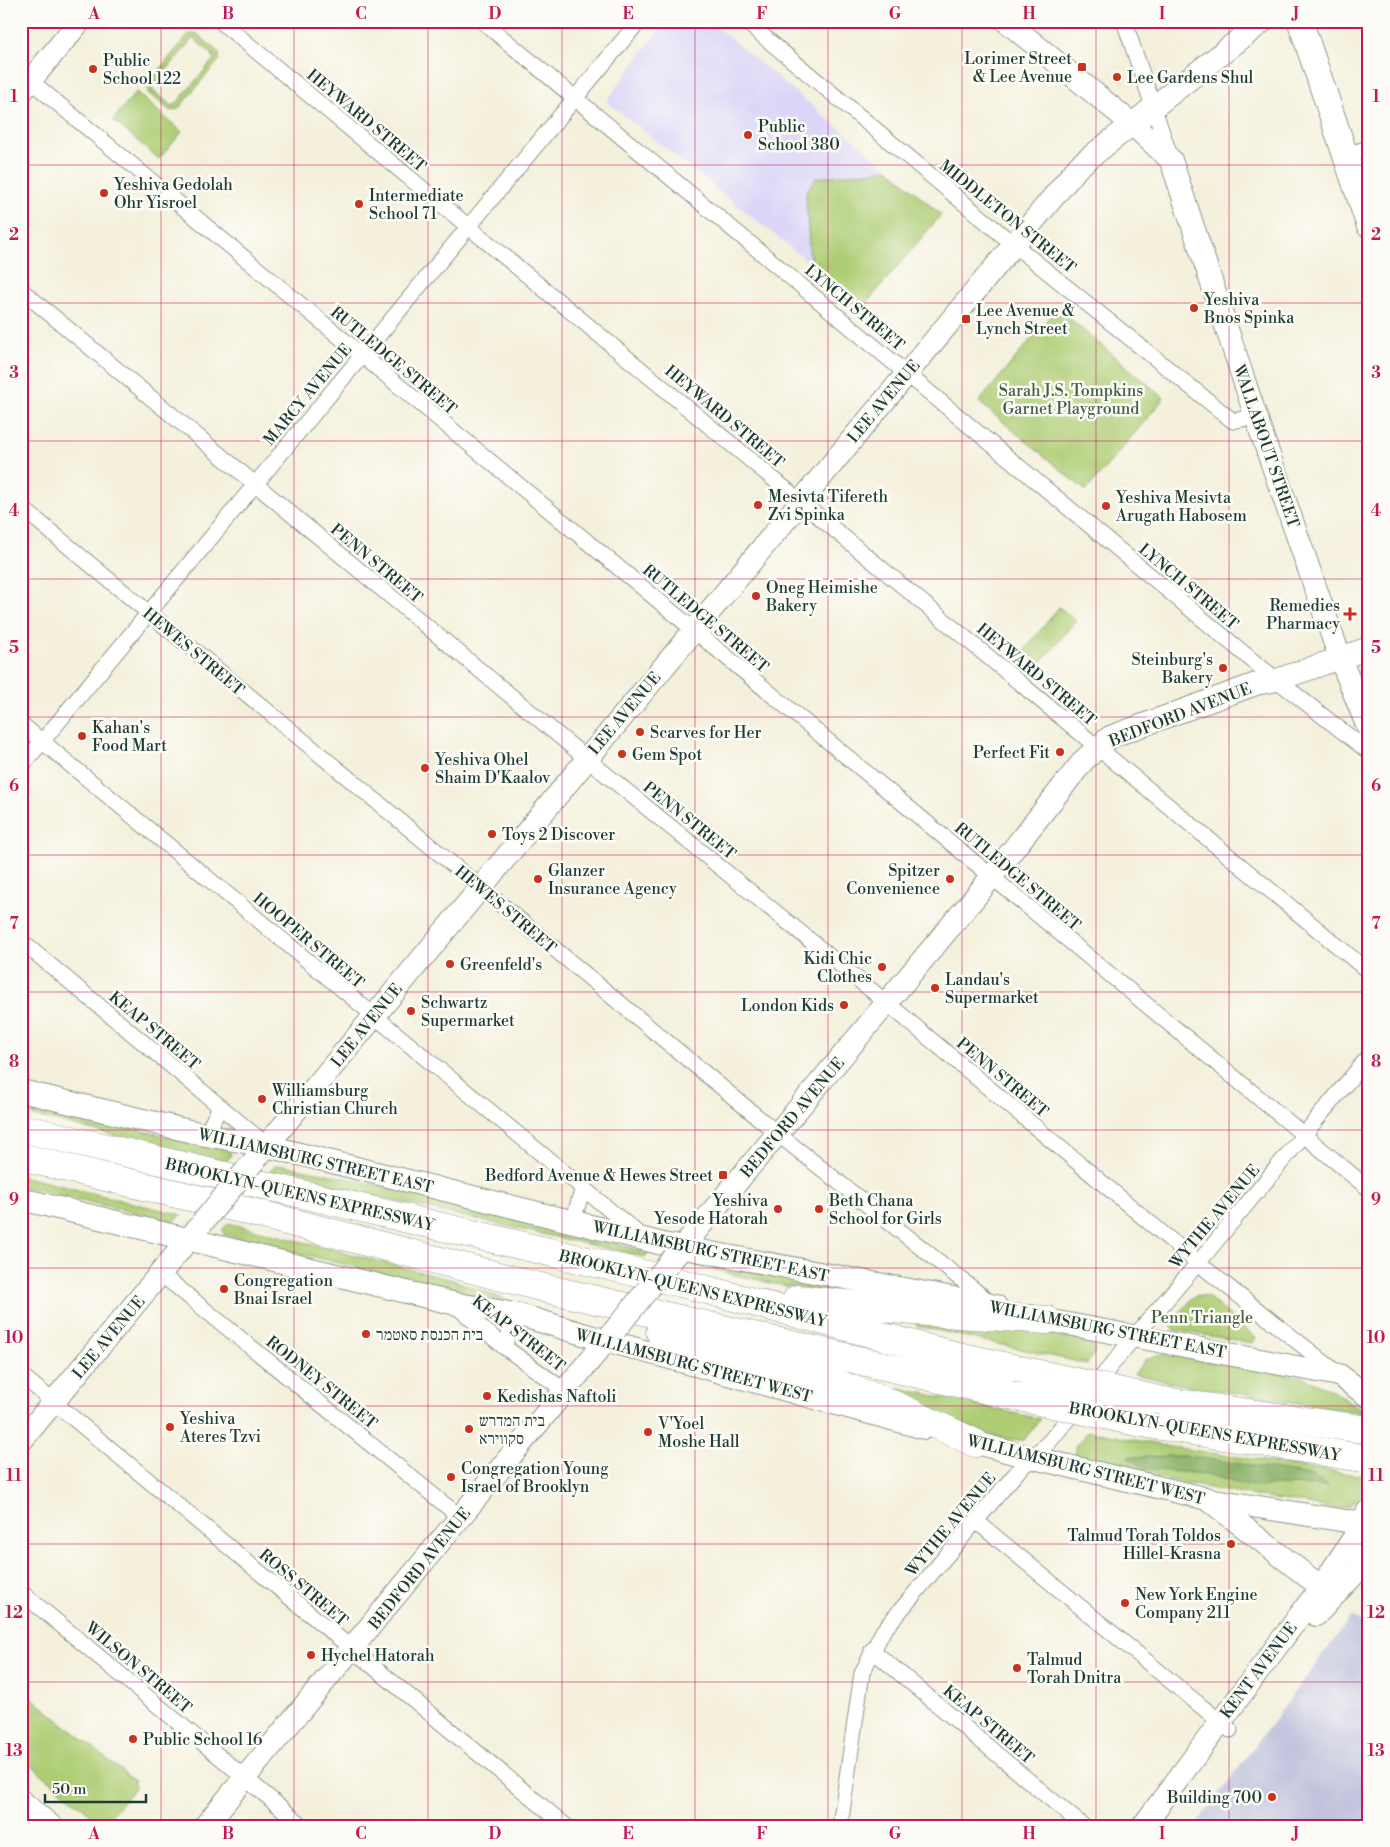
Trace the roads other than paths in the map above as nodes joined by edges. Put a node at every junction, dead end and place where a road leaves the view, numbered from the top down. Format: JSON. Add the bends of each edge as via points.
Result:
{"nodes":[{"id":1,"x":80,"y":21,"type":"edge"},
{"id":2,"x":220,"y":21,"type":"edge"},
{"id":3,"x":482,"y":21,"type":"edge"},
{"id":4,"x":639,"y":21,"type":"edge"},
{"id":5,"x":745,"y":21,"type":"edge"},
{"id":6,"x":1006,"y":21,"type":"edge"},
{"id":7,"x":1124,"y":21,"type":"edge"},
{"id":8,"x":1263,"y":21,"type":"edge"},
{"id":9,"x":1300,"y":21,"type":"edge"},
{"id":10,"x":24,"y":82,"type":"edge"},
{"id":11,"x":575,"y":98,"type":"junction"},
{"id":12,"x":1154,"y":108,"type":"junction"},
{"id":13,"x":1132,"y":124,"type":"junction"},
{"id":14,"x":1357,"y":152,"type":"edge"},
{"id":15,"x":1171,"y":160,"type":"junction"},
{"id":16,"x":1369,"y":225,"type":"edge"},
{"id":17,"x":469,"y":227,"type":"junction"},
{"id":18,"x":1013,"y":244,"type":"junction"},
{"id":19,"x":21,"y":290,"type":"edge"},
{"id":20,"x":362,"y":355,"type":"junction"},
{"id":21,"x":906,"y":372,"type":"junction"},
{"id":22,"x":1256,"y":416,"type":"junction"},
{"id":23,"x":255,"y":484,"type":"junction"},
{"id":24,"x":800,"y":502,"type":"junction"},
{"id":25,"x":21,"y":507,"type":"edge"},
{"id":26,"x":149,"y":613,"type":"junction"},
{"id":27,"x":693,"y":630,"type":"junction"},
{"id":28,"x":1369,"y":648,"type":"edge"},
{"id":29,"x":1340,"y":658,"type":"junction"},
{"id":30,"x":1277,"y":680,"type":"junction"},
{"id":31,"x":21,"y":724,"type":"edge"},
{"id":32,"x":1369,"y":730,"type":"edge"},
{"id":33,"x":42,"y":742,"type":"junction"},
{"id":34,"x":1098,"y":748,"type":"junction"},
{"id":35,"x":1369,"y":752,"type":"edge"},
{"id":36,"x":587,"y":759,"type":"junction"},
{"id":37,"x":21,"y":768,"type":"edge"},
{"id":38,"x":992,"y":877,"type":"junction"},
{"id":39,"x":480,"y":888,"type":"junction"},
{"id":40,"x":21,"y":942,"type":"edge"},
{"id":41,"x":1369,"y":972,"type":"edge"},
{"id":42,"x":887,"y":1003,"type":"junction"},
{"id":43,"x":374,"y":1016,"type":"junction"},
{"id":44,"x":1369,"y":1056,"type":"edge"},
{"id":45,"x":21,"y":1091,"type":"edge"},
{"id":46,"x":220,"y":1107,"type":"junction"},
{"id":47,"x":21,"y":1128,"type":"edge"},
{"id":48,"x":778,"y":1134,"type":"junction"},
{"id":49,"x":206,"y":1135,"type":"junction"},
{"id":50,"x":1303,"y":1135,"type":"junction"},
{"id":51,"x":260,"y":1153,"type":"junction"},
{"id":52,"x":21,"y":1157,"type":"edge"},
{"id":53,"x":583,"y":1187,"type":"junction"},
{"id":54,"x":1369,"y":1189,"type":"edge"},
{"id":55,"x":21,"y":1199,"type":"edge"},
{"id":56,"x":573,"y":1222,"type":"junction"},
{"id":57,"x":195,"y":1231,"type":"junction"},
{"id":58,"x":645,"y":1239,"type":"junction"},
{"id":59,"x":679,"y":1263,"type":"junction"},
{"id":60,"x":1198,"y":1263,"type":"junction"},
{"id":61,"x":161,"y":1274,"type":"junction"},
{"id":62,"x":544,"y":1288,"type":"junction"},
{"id":63,"x":452,"y":1303,"type":"junction"},
{"id":64,"x":996,"y":1306,"type":"junction"},
{"id":65,"x":520,"y":1315,"type":"junction"},
{"id":66,"x":1047,"y":1320,"type":"junction"},
{"id":67,"x":610,"y":1335,"type":"junction"},
{"id":68,"x":1135,"y":1336,"type":"junction"},
{"id":69,"x":503,"y":1346,"type":"junction"},
{"id":70,"x":1339,"y":1374,"type":"junction"},
{"id":71,"x":21,"y":1375,"type":"edge"},
{"id":72,"x":565,"y":1391,"type":"junction"},
{"id":73,"x":1369,"y":1397,"type":"edge"},
{"id":74,"x":54,"y":1402,"type":"junction"},
{"id":75,"x":1369,"y":1430,"type":"edge"},
{"id":76,"x":21,"y":1441,"type":"edge"},
{"id":77,"x":975,"y":1443,"type":"junction"},
{"id":78,"x":1032,"y":1458,"type":"junction"},
{"id":79,"x":1369,"y":1460,"type":"edge"},
{"id":80,"x":1208,"y":1499,"type":"junction"},
{"id":81,"x":460,"y":1517,"type":"junction"},
{"id":82,"x":1367,"y":1518,"type":"edge"},
{"id":83,"x":976,"y":1520,"type":"junction"},
{"id":84,"x":1369,"y":1553,"type":"edge"},
{"id":85,"x":1369,"y":1580,"type":"edge"},
{"id":86,"x":1331,"y":1587,"type":"junction"},
{"id":87,"x":21,"y":1592,"type":"edge"},
{"id":88,"x":352,"y":1649,"type":"junction"},
{"id":89,"x":872,"y":1650,"type":"junction"},
{"id":90,"x":1225,"y":1726,"type":"junction"},
{"id":91,"x":245,"y":1778,"type":"junction"},
{"id":92,"x":21,"y":1800,"type":"edge"},
{"id":93,"x":51,"y":1826,"type":"edge"},
{"id":94,"x":205,"y":1826,"type":"edge"},
{"id":95,"x":303,"y":1826,"type":"edge"},
{"id":96,"x":566,"y":1826,"type":"edge"},
{"id":97,"x":840,"y":1826,"type":"edge"},
{"id":98,"x":1083,"y":1826,"type":"edge"},
{"id":99,"x":1143,"y":1826,"type":"edge"},
{"id":100,"x":1158,"y":1826,"type":"edge"}],
"edges":[{"from":1,"to":10,"type":"main road"},
{"from":2,"to":17,"type":"street","name":"HEYWARD STREET"},
{"from":3,"to":11,"type":"street","name":"LYNCH STREET"},
{"from":4,"to":11,"type":"street","name":"MARCY AVENUE"},
{"from":5,"to":18,"type":"street","name":"MIDDLETON STREET"},
{"from":6,"to":13,"type":"main road","name":"WALLABOUT STREET"},
{"from":7,"to":12,"type":"street","name":"WALLABOUT STREET"},
{"from":8,"to":12,"type":"main road","name":"LEE AVENUE"},
{"from":9,"to":14,"type":"main road"},
{"from":10,"to":20,"type":"street","name":"RUTLEDGE STREET"},
{"from":11,"to":17,"type":"street","name":"MARCY AVENUE"},
{"from":11,"to":21,"type":"street","name":"LYNCH STREET"},
{"from":12,"to":13,"type":"main road","name":"LEE AVENUE"},
{"from":12,"to":15,"type":"street","name":"WALLABOUT STREET"},
{"from":13,"to":15,"type":"main road","name":"WALLABOUT STREET"},
{"from":13,"to":18,"type":"main road","name":"LEE AVENUE","via":[[1079,166]]},
{"from":14,"to":16,"type":"main road"},
{"from":15,"to":22,"type":"main road","name":"WALLABOUT STREET"},
{"from":17,"to":20,"type":"street","name":"MARCY AVENUE"},
{"from":17,"to":24,"type":"street","name":"HEYWARD STREET"},
{"from":18,"to":21,"type":"main road","name":"LEE AVENUE"},
{"from":18,"to":22,"type":"street","name":"MIDDLETON STREET","via":[[1233,421]]},
{"from":19,"to":23,"type":"street","name":"PENN STREET"},
{"from":20,"to":23,"type":"street","name":"MARCY AVENUE"},
{"from":20,"to":27,"type":"street","name":"RUTLEDGE STREET"},
{"from":21,"to":24,"type":"main road","name":"LEE AVENUE"},
{"from":21,"to":30,"type":"street","name":"LYNCH STREET"},
{"from":22,"to":29,"type":"main road","name":"WALLABOUT STREET"},
{"from":23,"to":26,"type":"street","name":"MARCY AVENUE"},
{"from":23,"to":36,"type":"street","name":"PENN STREET"},
{"from":24,"to":27,"type":"main road","name":"LEE AVENUE"},
{"from":24,"to":34,"type":"street","name":"HEYWARD STREET"},
{"from":25,"to":26,"type":"street","name":"HEWES STREET"},
{"from":26,"to":33,"type":"street","name":"MARCY AVENUE"},
{"from":26,"to":39,"type":"street","name":"HEWES STREET"},
{"from":27,"to":36,"type":"main road","name":"LEE AVENUE"},
{"from":27,"to":38,"type":"street","name":"RUTLEDGE STREET"},
{"from":28,"to":29,"type":"main road","name":"BEDFORD AVENUE"},
{"from":29,"to":30,"type":"main road","name":"BEDFORD AVENUE"},
{"from":29,"to":32,"type":"main road","name":"WALLABOUT STREET"},
{"from":30,"to":34,"type":"main road","name":"BEDFORD AVENUE","via":[[1256,684],[1110,737]]},
{"from":30,"to":35,"type":"street","name":"LYNCH STREET"},
{"from":31,"to":33,"type":"street","name":"HOOPER STREET"},
{"from":33,"to":37,"type":"street","name":"MARCY AVENUE"},
{"from":33,"to":43,"type":"street","name":"HOOPER STREET"},
{"from":34,"to":38,"type":"main road","name":"BEDFORD AVENUE","via":[[1084,760]]},
{"from":34,"to":41,"type":"street","name":"HEYWARD STREET"},
{"from":36,"to":39,"type":"main road","name":"LEE AVENUE"},
{"from":36,"to":42,"type":"street","name":"PENN STREET"},
{"from":38,"to":42,"type":"main road","name":"BEDFORD AVENUE"},
{"from":38,"to":50,"type":"street","name":"RUTLEDGE STREET"},
{"from":39,"to":43,"type":"main road","name":"LEE AVENUE"},
{"from":39,"to":48,"type":"street","name":"HEWES STREET"},
{"from":40,"to":46,"type":"street","name":"KEAP STREET"},
{"from":42,"to":48,"type":"main road","name":"BEDFORD AVENUE"},
{"from":42,"to":60,"type":"street","name":"PENN STREET"},
{"from":43,"to":51,"type":"main road","name":"LEE AVENUE"},
{"from":43,"to":53,"type":"street","name":"HOOPER STREET"},
{"from":44,"to":50,"type":"street","name":"WYTHE AVENUE"},
{"from":45,"to":49,"type":"main road","name":"WILLIAMSBURG STREET EAST"},
{"from":46,"to":49,"type":"street"},
{"from":46,"to":51,"type":"street","name":"KEAP STREET"},
{"from":47,"to":59,"type":"highway","name":"BROOKLYN-QUEENS EXPRESSWAY"},
{"from":48,"to":59,"type":"main road","name":"BEDFORD AVENUE"},
{"from":48,"to":64,"type":"street","name":"HEWES STREET"},
{"from":49,"to":51,"type":"main road","name":"WILLIAMSBURG STREET EAST"},
{"from":50,"to":54,"type":"street","name":"RUTLEDGE STREET"},
{"from":50,"to":60,"type":"street","name":"WYTHE AVENUE"},
{"from":51,"to":56,"type":"main road","name":"WILLIAMSBURG STREET EAST"},
{"from":51,"to":57,"type":"main road","name":"LEE AVENUE","bridge":true},
{"from":52,"to":62,"type":"highway","name":"BROOKLYN-QUEENS EXPRESSWAY","via":[[240,1209]]},
{"from":53,"to":56,"type":"street"},
{"from":53,"to":58,"type":"street","name":"HOOPER STREET"},
{"from":55,"to":57,"type":"main road","name":"WILLIAMSBURG STREET WEST"},
{"from":56,"to":58,"type":"main road","name":"WILLIAMSBURG STREET EAST"},
{"from":57,"to":61,"type":"main road","name":"LEE AVENUE"},
{"from":57,"to":63,"type":"main road","name":"WILLIAMSBURG STREET WEST"},
{"from":58,"to":59,"type":"main road","name":"WILLIAMSBURG STREET EAST"},
{"from":59,"to":64,"type":"main road","name":"WILLIAMSBURG STREET EAST"},
{"from":59,"to":66,"type":"highway","via":[[836,1304]]},
{"from":59,"to":67,"type":"main road","name":"BEDFORD AVENUE","bridge":true},
{"from":59,"to":75,"type":"highway","name":"BROOKLYN-QUEENS EXPRESSWAY","bridge":true,"via":[[949,1354],[1163,1401]]},
{"from":60,"to":68,"type":"street","name":"WYTHE AVENUE"},
{"from":60,"to":70,"type":"street","name":"PENN STREET"},
{"from":61,"to":74,"type":"main road","name":"LEE AVENUE"},
{"from":61,"to":81,"type":"street","name":"RODNEY STREET"},
{"from":62,"to":77,"type":"highway","via":[[560,1304],[827,1380],[890,1403]]},
{"from":62,"to":79,"type":"highway","name":"BROOKLYN-QUEENS EXPRESSWAY","bridge":true,"via":[[1142,1423]]},
{"from":63,"to":65,"type":"main road","name":"WILLIAMSBURG STREET WEST"},
{"from":63,"to":69,"type":"street","name":"KEAP STREET"},
{"from":64,"to":66,"type":"main road","name":"WILLIAMSBURG STREET EAST"},
{"from":65,"to":67,"type":"main road","name":"WILLIAMSBURG STREET WEST"},
{"from":65,"to":69,"type":"street"},
{"from":66,"to":68,"type":"main road","name":"WILLIAMSBURG STREET EAST"},
{"from":67,"to":72,"type":"main road","name":"BEDFORD AVENUE"},
{"from":67,"to":77,"type":"main road","name":"WILLIAMSBURG STREET WEST"},
{"from":68,"to":70,"type":"main road","name":"WILLIAMSBURG STREET EAST"},
{"from":68,"to":78,"type":"street","name":"WYTHE AVENUE","via":[[1050,1441]]},
{"from":69,"to":72,"type":"street","name":"KEAP STREET"},
{"from":70,"to":73,"type":"main road","name":"WILLIAMSBURG STREET EAST"},
{"from":71,"to":74,"type":"street","name":"ROSS STREET"},
{"from":72,"to":81,"type":"main road","name":"BEDFORD AVENUE"},
{"from":74,"to":76,"type":"main road","name":"LEE AVENUE"},
{"from":74,"to":88,"type":"street","name":"ROSS STREET"},
{"from":77,"to":78,"type":"main road","name":"WILLIAMSBURG STREET WEST"},
{"from":78,"to":80,"type":"main road","name":"WILLIAMSBURG STREET WEST"},
{"from":78,"to":83,"type":"street","name":"WYTHE AVENUE"},
{"from":80,"to":82,"type":"main road","name":"WILLIAMSBURG STREET WEST","via":[[1346,1520]]},
{"from":80,"to":86,"type":"main road"},
{"from":81,"to":88,"type":"main road","name":"BEDFORD AVENUE"},
{"from":82,"to":86,"type":"main road","name":"KENT AVENUE"},
{"from":83,"to":89,"type":"street","name":"WYTHE AVENUE","via":[[883,1631]]},
{"from":83,"to":90,"type":"street"},
{"from":84,"to":86,"type":"main road","name":"KENT AVENUE","via":[[1360,1568]]},
{"from":85,"to":86,"type":"main road"},
{"from":86,"to":90,"type":"main road","name":"KENT AVENUE"},
{"from":87,"to":91,"type":"street","name":"WILSON STREET"},
{"from":88,"to":91,"type":"main road","name":"BEDFORD AVENUE"},
{"from":88,"to":96,"type":"street","name":"ROSS STREET"},
{"from":89,"to":97,"type":"street","name":"WYTHE AVENUE","via":[[860,1678]]},
{"from":89,"to":98,"type":"street","name":"KEAP STREET"},
{"from":90,"to":99,"type":"main road","name":"KENT AVENUE"},
{"from":90,"to":100,"type":"main road","name":"KENT AVENUE"},
{"from":91,"to":94,"type":"main road","name":"BEDFORD AVENUE"},
{"from":91,"to":95,"type":"street","name":"WILSON STREET"},
{"from":92,"to":93,"type":"main road"}]}
